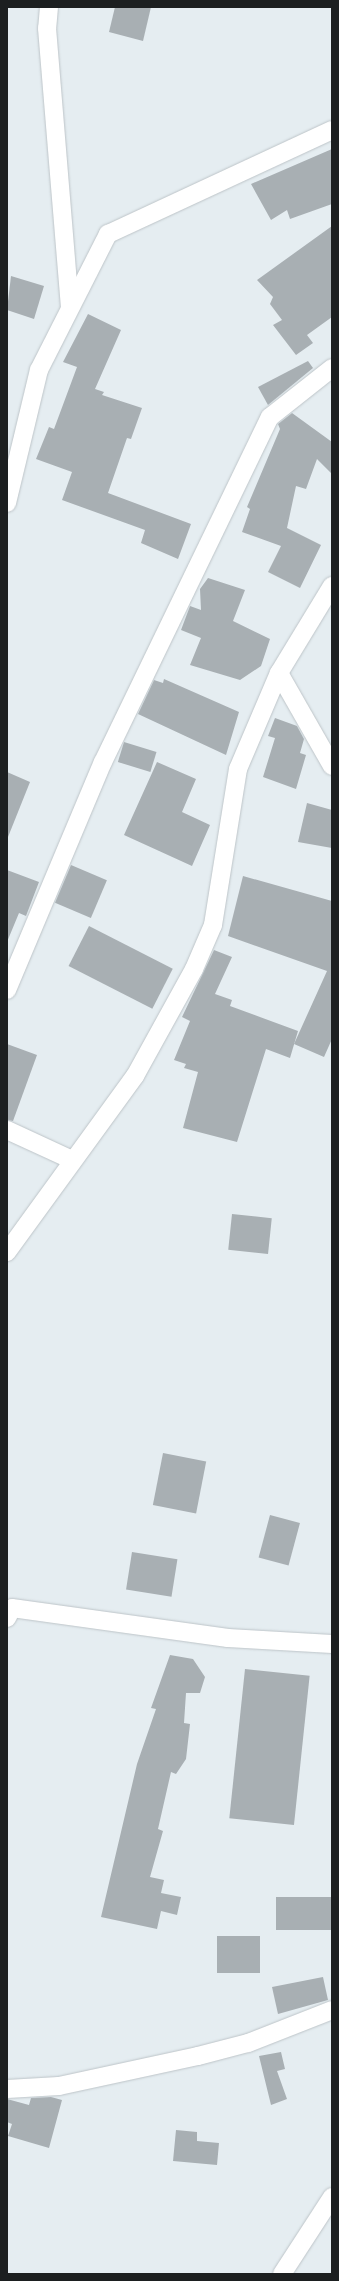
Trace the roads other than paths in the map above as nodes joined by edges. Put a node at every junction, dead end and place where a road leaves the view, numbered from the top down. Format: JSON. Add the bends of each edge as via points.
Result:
{"nodes":[{"id":1,"x":49,"y":7,"type":"edge"},
{"id":2,"x":332,"y":130,"type":"edge"},
{"id":3,"x":70,"y":308,"type":"junction"},
{"id":4,"x":332,"y":368,"type":"edge"},
{"id":5,"x":7,"y":503,"type":"edge"},
{"id":6,"x":332,"y":586,"type":"edge"},
{"id":7,"x":280,"y":673,"type":"junction"},
{"id":8,"x":332,"y":766,"type":"edge"},
{"id":9,"x":7,"y":990,"type":"edge"},
{"id":10,"x":7,"y":1130,"type":"edge"},
{"id":11,"x":72,"y":1160,"type":"junction"},
{"id":12,"x":7,"y":1252,"type":"edge"},
{"id":13,"x":7,"y":1618,"type":"edge"},
{"id":14,"x":332,"y":1644,"type":"edge"},
{"id":15,"x":332,"y":2010,"type":"edge"},
{"id":16,"x":7,"y":2089,"type":"edge"},
{"id":17,"x":332,"y":2197,"type":"edge"},
{"id":18,"x":282,"y":2274,"type":"edge"}],
"edges":[{"from":1,"to":3,"type":"street","via":[[47,28]]},
{"from":2,"to":3,"type":"street","via":[[108,234]]},
{"from":3,"to":5,"type":"street","via":[[39,370]]},
{"from":4,"to":9,"type":"street","via":[[270,418],[103,762]]},
{"from":6,"to":7,"type":"street"},
{"from":7,"to":8,"type":"street"},
{"from":7,"to":11,"type":"street","via":[[238,769],[213,926],[194,969],[135,1076]]},
{"from":10,"to":11,"type":"street"},
{"from":11,"to":12,"type":"street"},
{"from":13,"to":14,"type":"street","via":[[12,1608],[228,1638]]},
{"from":15,"to":16,"type":"street","via":[[248,2043],[198,2056],[59,2086]]},
{"from":17,"to":18,"type":"street"}]}
